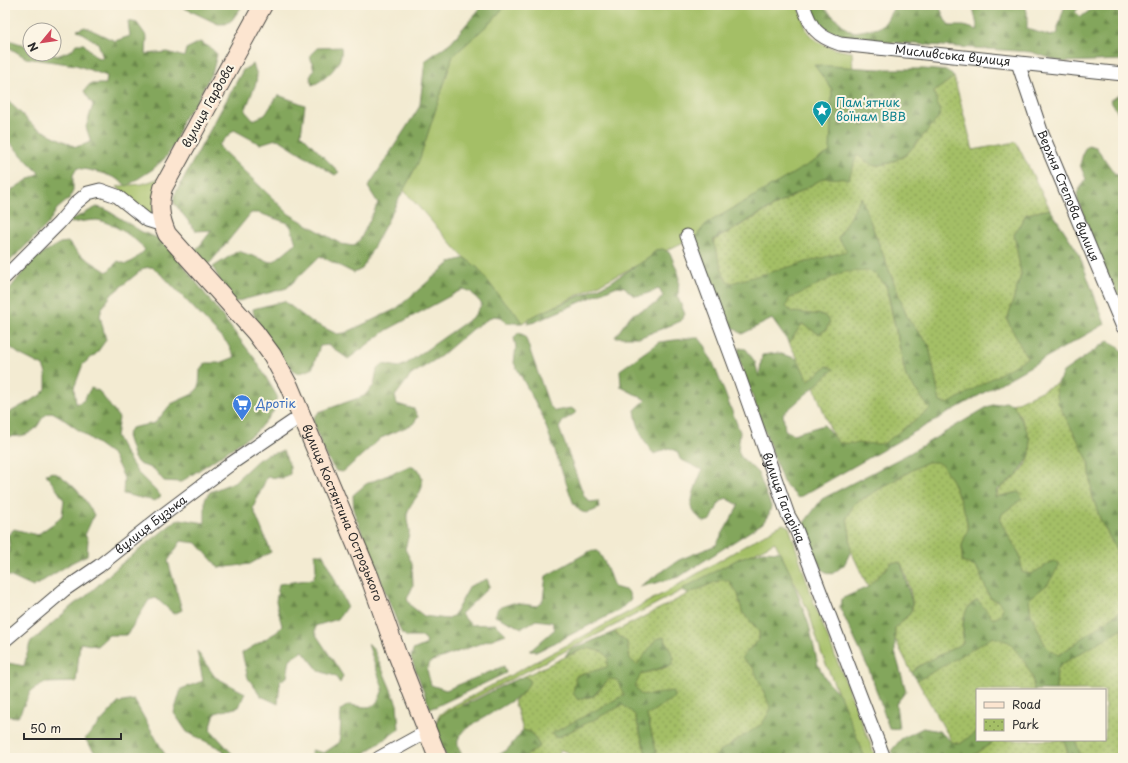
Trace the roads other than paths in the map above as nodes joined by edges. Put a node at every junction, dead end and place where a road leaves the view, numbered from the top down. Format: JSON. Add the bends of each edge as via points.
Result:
{"nodes":[{"id":1,"x":263,"y":5,"type":"edge"},
{"id":2,"x":803,"y":5,"type":"edge"},
{"id":3,"x":1018,"y":63,"type":"junction"},
{"id":4,"x":1123,"y":74,"type":"edge"},
{"id":5,"x":161,"y":217,"type":"junction"},
{"id":6,"x":687,"y":236,"type":"dead end"},
{"id":7,"x":5,"y":277,"type":"edge"},
{"id":8,"x":1123,"y":327,"type":"edge"},
{"id":9,"x":301,"y":416,"type":"junction"},
{"id":10,"x":5,"y":640,"type":"edge"},
{"id":11,"x":428,"y":731,"type":"junction"},
{"id":12,"x":380,"y":758,"type":"edge"},
{"id":13,"x":438,"y":758,"type":"edge"},
{"id":14,"x":884,"y":758,"type":"edge"}],
"edges":[{"from":1,"to":5,"type":"street","name":"вулиця Гардова","via":[[163,188],[160,198]]},
{"from":2,"to":3,"type":"street","name":"Мисливська вулиця","via":[[809,21],[820,35],[840,44]]},
{"from":3,"to":4,"type":"street","name":"Мисливська вулиця"},
{"from":3,"to":8,"type":"street","name":"Верхня Степова вулиця","via":[[1042,134]]},
{"from":5,"to":7,"type":"street","via":[[147,220],[117,196],[100,190],[88,193]]},
{"from":5,"to":9,"type":"street","name":"вулиця Костянтина Острозького","via":[[167,234],[255,332],[272,355],[289,386]]},
{"from":6,"to":14,"type":"street","name":"вулиця Гагаріна","via":[[788,514]]},
{"from":9,"to":10,"type":"street","name":"вулиця Бузька","via":[[232,464],[64,590]]},
{"from":9,"to":11,"type":"street","name":"вулиця Костянтина Острозького","via":[[370,578]]},
{"from":11,"to":12,"type":"street"},
{"from":11,"to":13,"type":"street","name":"вулиця Костянтина Острозького"}]}
